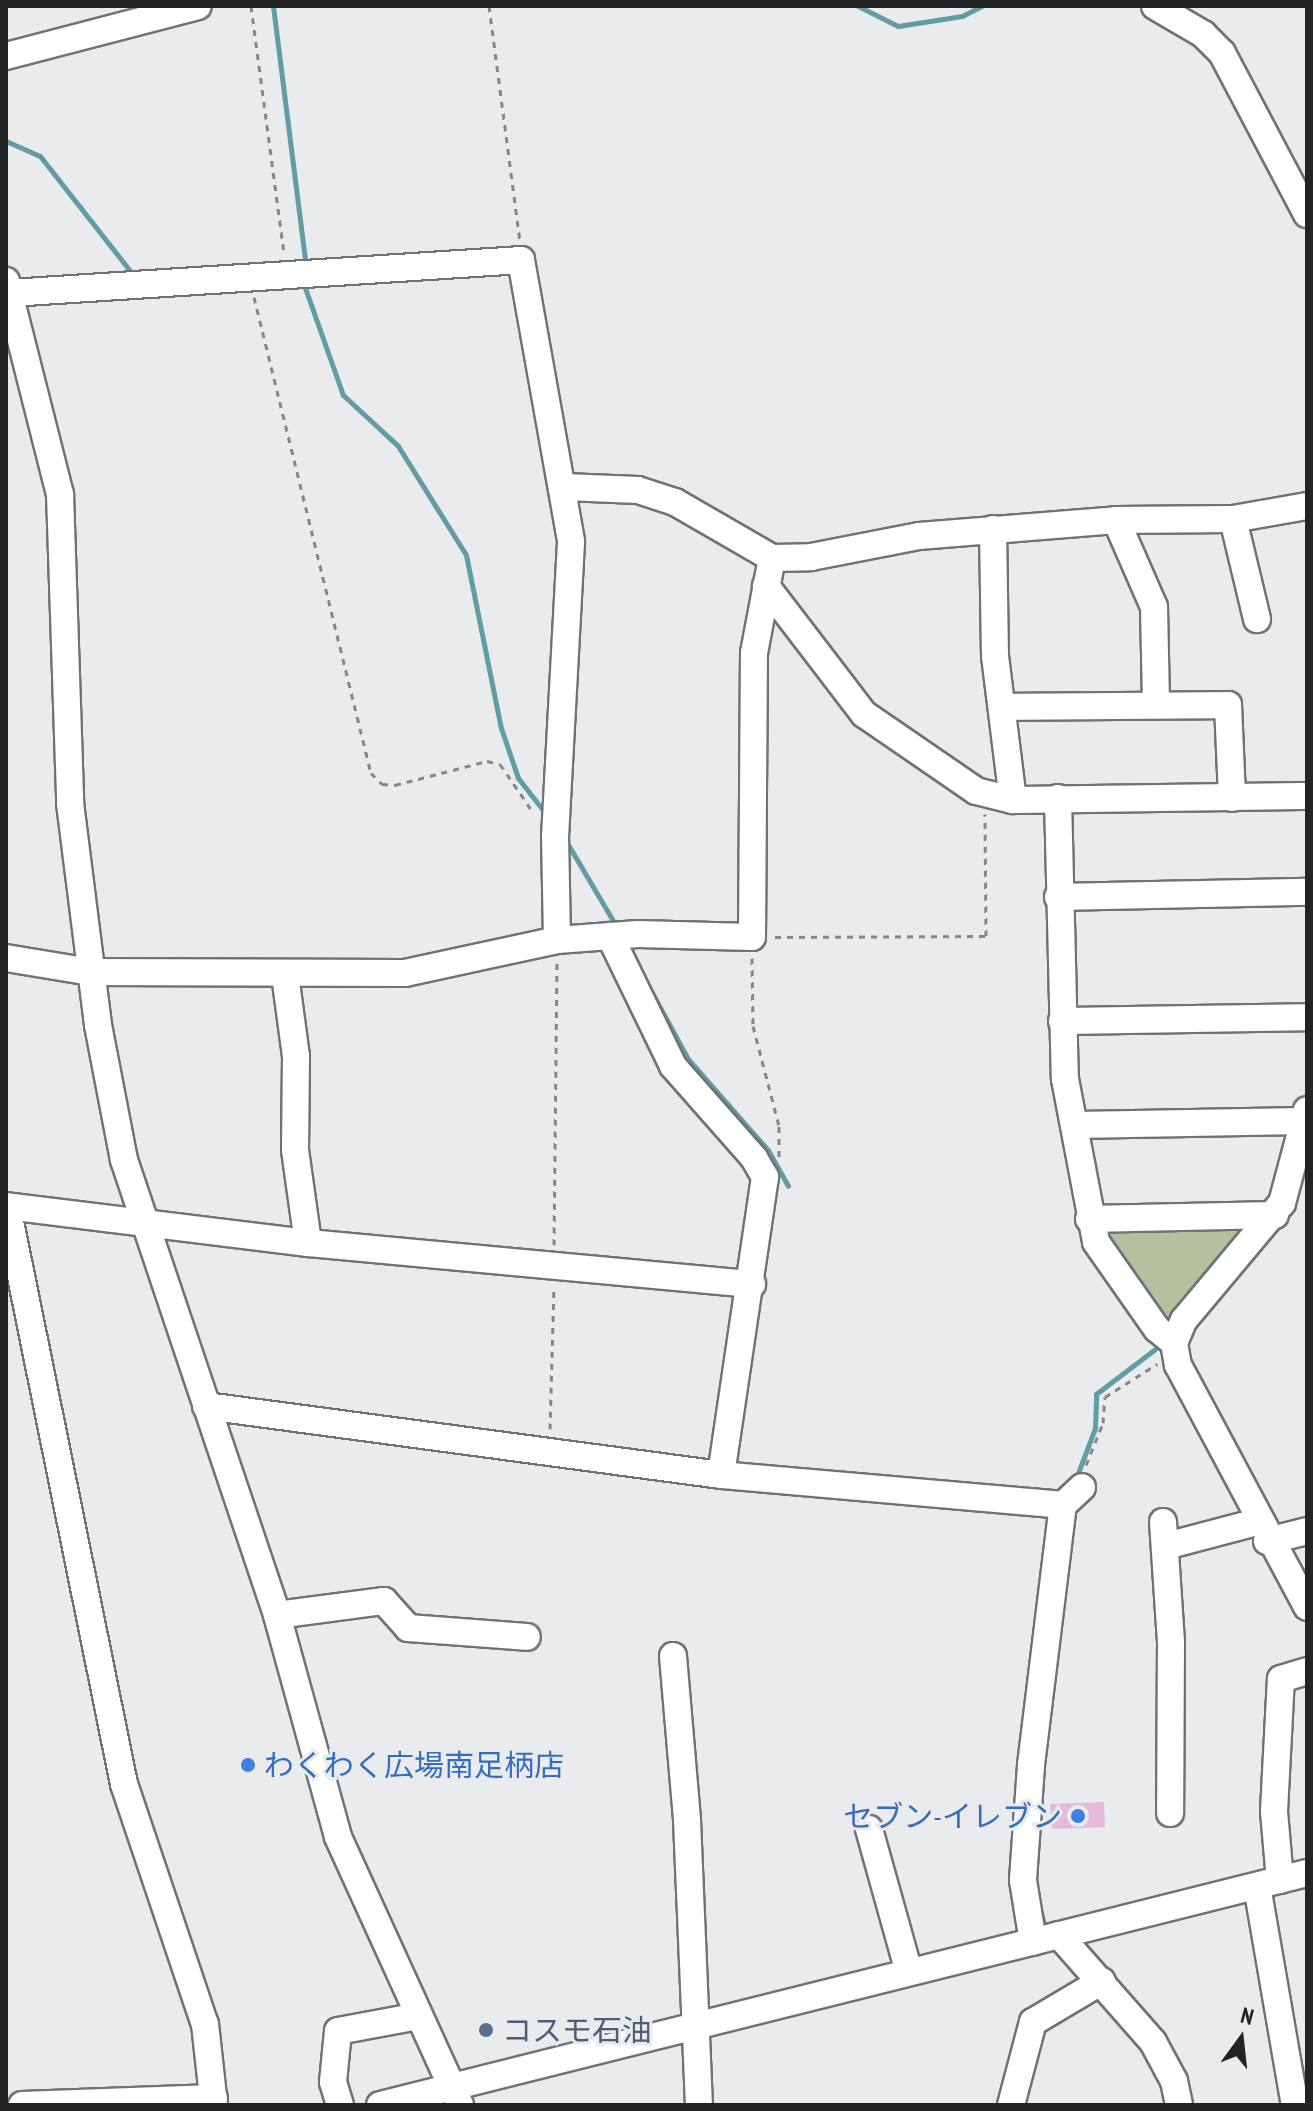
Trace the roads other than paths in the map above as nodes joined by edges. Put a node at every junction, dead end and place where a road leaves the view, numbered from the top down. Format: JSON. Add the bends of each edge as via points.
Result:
{"nodes":[{"id":1,"x":198,"y":6,"type":"edge"},
{"id":2,"x":1155,"y":6,"type":"edge"},
{"id":3,"x":6,"y":56,"type":"edge"},
{"id":4,"x":1307,"y":214,"type":"edge"},
{"id":5,"x":8,"y":287,"type":"edge"},
{"id":6,"x":565,"y":487,"type":"junction"},
{"id":7,"x":1307,"y":506,"type":"edge"},
{"id":8,"x":1233,"y":519,"type":"junction"},
{"id":9,"x":1116,"y":520,"type":"junction"},
{"id":10,"x":993,"y":529,"type":"junction"},
{"id":11,"x":772,"y":558,"type":"junction"},
{"id":12,"x":766,"y":586,"type":"junction"},
{"id":13,"x":1257,"y":619,"type":"dead end"},
{"id":14,"x":1156,"y":705,"type":"junction"},
{"id":15,"x":1005,"y":707,"type":"junction"},
{"id":16,"x":1307,"y":796,"type":"edge"},
{"id":17,"x":1058,"y":798,"type":"junction"},
{"id":18,"x":1232,"y":798,"type":"junction"},
{"id":19,"x":1013,"y":800,"type":"junction"},
{"id":20,"x":1307,"y":892,"type":"edge"},
{"id":21,"x":1058,"y":897,"type":"junction"},
{"id":22,"x":610,"y":936,"type":"junction"},
{"id":23,"x":557,"y":940,"type":"junction"},
{"id":24,"x":6,"y":958,"type":"edge"},
{"id":25,"x":91,"y":972,"type":"junction"},
{"id":26,"x":285,"y":975,"type":"junction"},
{"id":27,"x":1307,"y":1017,"type":"edge"},
{"id":28,"x":1062,"y":1021,"type":"junction"},
{"id":29,"x":1305,"y":1115,"type":"edge"},
{"id":30,"x":1074,"y":1125,"type":"junction"},
{"id":31,"x":6,"y":1206,"type":"edge"},
{"id":32,"x":1275,"y":1215,"type":"junction"},
{"id":33,"x":1089,"y":1219,"type":"junction"},
{"id":34,"x":143,"y":1224,"type":"junction"},
{"id":35,"x":308,"y":1243,"type":"junction"},
{"id":36,"x":752,"y":1284,"type":"junction"},
{"id":37,"x":1174,"y":1348,"type":"junction"},
{"id":38,"x":206,"y":1406,"type":"junction"},
{"id":39,"x":721,"y":1475,"type":"junction"},
{"id":40,"x":1082,"y":1487,"type":"road end"},
{"id":41,"x":1063,"y":1505,"type":"junction"},
{"id":42,"x":1307,"y":1531,"type":"edge"},
{"id":43,"x":1262,"y":1532,"type":"junction"},
{"id":44,"x":1307,"y":1607,"type":"edge"},
{"id":45,"x":277,"y":1615,"type":"junction"},
{"id":46,"x":527,"y":1637,"type":"dead end"},
{"id":47,"x":673,"y":1656,"type":"dead end"},
{"id":48,"x":1307,"y":1671,"type":"edge"},
{"id":49,"x":1170,"y":1813,"type":"dead end"},
{"id":50,"x":869,"y":1829,"type":"dead end"},
{"id":51,"x":1307,"y":1873,"type":"edge"},
{"id":52,"x":1268,"y":1883,"type":"junction"},
{"id":53,"x":1059,"y":1935,"type":"junction"},
{"id":54,"x":1033,"y":1942,"type":"junction"},
{"id":55,"x":909,"y":1972,"type":"junction"},
{"id":56,"x":1102,"y":1981,"type":"junction"},
{"id":57,"x":419,"y":2016,"type":"junction"},
{"id":58,"x":692,"y":2028,"type":"junction"},
{"id":59,"x":456,"y":2097,"type":"edge"},
{"id":60,"x":214,"y":2101,"type":"edge"},
{"id":61,"x":22,"y":2105,"type":"edge"},
{"id":62,"x":340,"y":2105,"type":"edge"},
{"id":63,"x":380,"y":2105,"type":"edge"},
{"id":64,"x":699,"y":2105,"type":"edge"},
{"id":65,"x":1011,"y":2105,"type":"edge"},
{"id":66,"x":1179,"y":2105,"type":"edge"},
{"id":67,"x":1295,"y":2105,"type":"edge"}],
"edges":[{"from":1,"to":3,"type":"street"},
{"from":2,"to":4,"type":"street","via":[[1203,34],[1222,53]]},
{"from":5,"to":6,"type":"street","via":[[521,260]]},
{"from":5,"to":25,"type":"street","via":[[60,494],[69,788]]},
{"from":6,"to":11,"type":"street","via":[[638,490],[675,502]]},
{"from":6,"to":23,"type":"street","via":[[571,583],[555,835]]},
{"from":7,"to":8,"type":"street"},
{"from":8,"to":9,"type":"street"},
{"from":8,"to":13,"type":"street"},
{"from":9,"to":10,"type":"street"},
{"from":9,"to":14,"type":"street","via":[[1154,607]]},
{"from":10,"to":11,"type":"street","via":[[919,536],[811,557]]},
{"from":10,"to":15,"type":"street","via":[[995,656]]},
{"from":11,"to":12,"type":"street"},
{"from":12,"to":19,"type":"street","via":[[864,714],[985,795]]},
{"from":12,"to":22,"type":"street","via":[[754,653],[752,937]]},
{"from":14,"to":15,"type":"street"},
{"from":14,"to":18,"type":"street","via":[[1228,705]]},
{"from":15,"to":19,"type":"street"},
{"from":16,"to":18,"type":"street"},
{"from":17,"to":18,"type":"street"},
{"from":17,"to":19,"type":"street"},
{"from":17,"to":21,"type":"street"},
{"from":20,"to":21,"type":"street"},
{"from":21,"to":28,"type":"street"},
{"from":22,"to":23,"type":"street"},
{"from":22,"to":36,"type":"street","via":[[673,1066],[765,1177]]},
{"from":23,"to":26,"type":"street","via":[[405,973]]},
{"from":24,"to":25,"type":"street"},
{"from":25,"to":26,"type":"street"},
{"from":25,"to":34,"type":"street","via":[[112,1106]]},
{"from":26,"to":35,"type":"street","via":[[296,1056],[295,1150]]},
{"from":27,"to":28,"type":"street"},
{"from":28,"to":30,"type":"street"},
{"from":29,"to":30,"type":"street"},
{"from":29,"to":32,"type":"street"},
{"from":30,"to":33,"type":"street"},
{"from":31,"to":34,"type":"street"},
{"from":31,"to":60,"type":"street","via":[[124,1784],[205,2024]]},
{"from":32,"to":33,"type":"street"},
{"from":32,"to":37,"type":"street","via":[[1184,1320]]},
{"from":33,"to":37,"type":"street","via":[[1096,1242]]},
{"from":34,"to":35,"type":"street"},
{"from":34,"to":38,"type":"street"},
{"from":35,"to":36,"type":"street"},
{"from":36,"to":39,"type":"street"},
{"from":37,"to":43,"type":"street"},
{"from":38,"to":39,"type":"street"},
{"from":38,"to":45,"type":"street"},
{"from":39,"to":41,"type":"street"},
{"from":40,"to":41,"type":"street"},
{"from":41,"to":54,"type":"street","via":[[1026,1821],[1024,1912]]},
{"from":42,"to":43,"type":"street"},
{"from":43,"to":44,"type":"street"},
{"from":43,"to":49,"type":"street","via":[[1164,1534]]},
{"from":45,"to":46,"type":"street","via":[[384,1601],[408,1628]]},
{"from":45,"to":57,"type":"street","via":[[338,1837]]},
{"from":47,"to":58,"type":"street","via":[[687,1820]]},
{"from":48,"to":52,"type":"street","via":[[1281,1679]]},
{"from":50,"to":55,"type":"street"},
{"from":51,"to":52,"type":"street"},
{"from":52,"to":53,"type":"street"},
{"from":52,"to":67,"type":"street"},
{"from":53,"to":54,"type":"street"},
{"from":53,"to":56,"type":"street"},
{"from":54,"to":55,"type":"street"},
{"from":55,"to":58,"type":"street"},
{"from":56,"to":65,"type":"street","via":[[1033,2022]]},
{"from":56,"to":66,"type":"street","via":[[1153,2042],[1174,2081]]},
{"from":57,"to":59,"type":"street"},
{"from":57,"to":62,"type":"street","via":[[338,2031],[333,2082]]},
{"from":58,"to":59,"type":"street"},
{"from":58,"to":64,"type":"street"},
{"from":59,"to":63,"type":"street"},
{"from":60,"to":61,"type":"street"}]}
